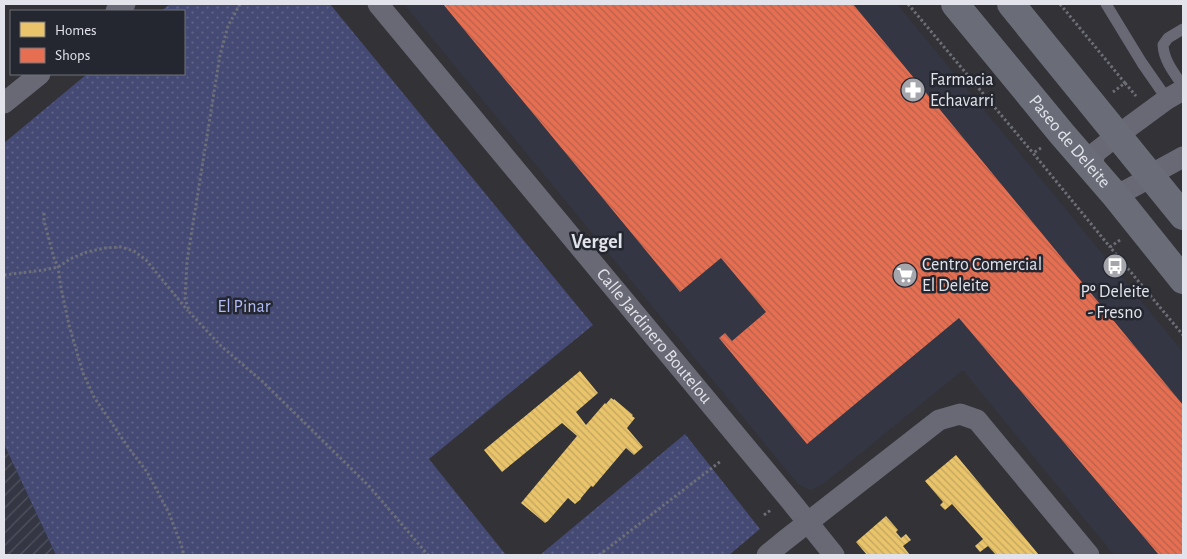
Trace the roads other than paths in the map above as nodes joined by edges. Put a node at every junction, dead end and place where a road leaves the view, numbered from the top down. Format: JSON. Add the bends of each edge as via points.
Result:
{"nodes":[{"id":1,"x":378,"y":4,"type":"edge"},
{"id":2,"x":955,"y":4,"type":"edge"},
{"id":3,"x":1011,"y":4,"type":"edge"},
{"id":4,"x":1106,"y":4,"type":"edge"},
{"id":5,"x":1183,"y":29,"type":"edge"},
{"id":6,"x":39,"y":75,"type":"edge"},
{"id":7,"x":1178,"y":92,"type":"edge"},
{"id":8,"x":4,"y":103,"type":"edge"},
{"id":9,"x":1118,"y":135,"type":"junction"},
{"id":10,"x":1183,"y":157,"type":"edge"},
{"id":11,"x":1090,"y":166,"type":"junction"},
{"id":12,"x":1150,"y":175,"type":"junction"},
{"id":13,"x":1114,"y":194,"type":"junction"},
{"id":14,"x":1183,"y":216,"type":"edge"},
{"id":15,"x":1183,"y":280,"type":"edge"},
{"id":16,"x":808,"y":523,"type":"junction"},
{"id":17,"x":767,"y":555,"type":"edge"},
{"id":18,"x":834,"y":555,"type":"edge"},
{"id":19,"x":1088,"y":555,"type":"edge"}],
"edges":[{"from":1,"to":16,"type":"street","name":"Calle Jardinero Boutelou"},
{"from":2,"to":11,"type":"main road","name":"Paseo de Deleite"},
{"from":3,"to":9,"type":"main road"},
{"from":4,"to":7,"type":"lane","via":[[1142,63]]},
{"from":5,"to":7,"type":"lane","via":[[1163,45]]},
{"from":6,"to":8,"type":"street"},
{"from":7,"to":9,"type":"street"},
{"from":9,"to":11,"type":"street","via":[[1096,152]]},
{"from":9,"to":12,"type":"main road"},
{"from":10,"to":12,"type":"street"},
{"from":11,"to":13,"type":"main road","name":"Paseo de Deleite"},
{"from":12,"to":13,"type":"street","via":[[1134,187]]},
{"from":12,"to":14,"type":"main road"},
{"from":13,"to":15,"type":"main road","name":"Paseo de Deleite"},
{"from":16,"to":17,"type":"street"},
{"from":16,"to":18,"type":"street","name":"Calle Jardinero Boutelou"},
{"from":16,"to":19,"type":"street","via":[[938,420],[960,414],[977,420]]}]}
